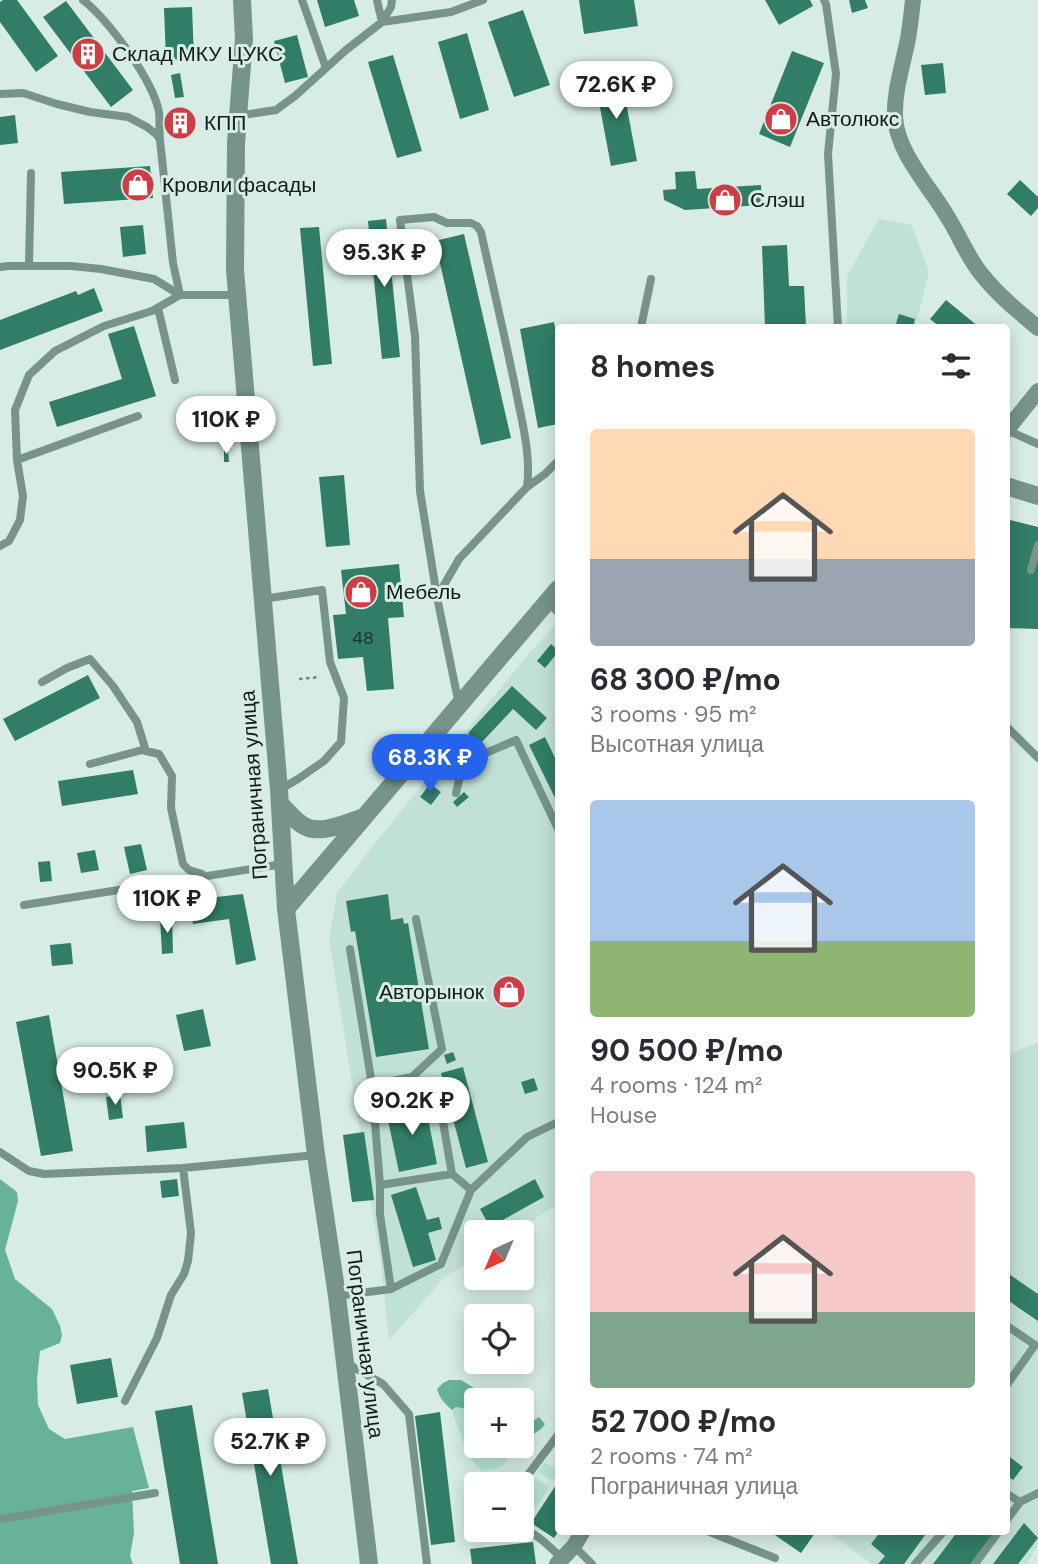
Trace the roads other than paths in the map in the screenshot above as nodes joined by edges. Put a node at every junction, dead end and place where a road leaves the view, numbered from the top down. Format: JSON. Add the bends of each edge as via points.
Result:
{"nodes":[{"id":1,"x":83,"y":0,"type":"edge"},
{"id":2,"x":242,"y":0,"type":"edge"},
{"id":3,"x":302,"y":0,"type":"edge"},
{"id":4,"x":377,"y":0,"type":"edge"},
{"id":5,"x":391,"y":0,"type":"edge"},
{"id":6,"x":484,"y":0,"type":"edge"},
{"id":7,"x":824,"y":0,"type":"edge"},
{"id":8,"x":913,"y":0,"type":"edge"},
{"id":9,"x":382,"y":22,"type":"junction"},
{"id":10,"x":326,"y":68,"type":"junction"},
{"id":11,"x":0,"y":94,"type":"edge"},
{"id":12,"x":237,"y":117,"type":"junction"},
{"id":13,"x":160,"y":140,"type":"junction"},
{"id":14,"x":31,"y":173,"type":"dead end"},
{"id":15,"x":29,"y":266,"type":"junction"},
{"id":16,"x":0,"y":267,"type":"edge"},
{"id":17,"x":651,"y":279,"type":"dead end"},
{"id":18,"x":180,"y":295,"type":"junction"},
{"id":19,"x":237,"y":295,"type":"junction"},
{"id":20,"x":158,"y":308,"type":"junction"},
{"id":21,"x":642,"y":324,"type":"edge"},
{"id":22,"x":838,"y":324,"type":"edge"},
{"id":23,"x":1038,"y":328,"type":"edge"},
{"id":24,"x":176,"y":380,"type":"dead end"},
{"id":25,"x":1037,"y":394,"type":"edge"},
{"id":26,"x":138,"y":416,"type":"dead end"},
{"id":27,"x":1010,"y":427,"type":"edge"},
{"id":28,"x":1010,"y":432,"type":"edge"},
{"id":29,"x":1038,"y":444,"type":"edge"},
{"id":30,"x":17,"y":460,"type":"junction"},
{"id":31,"x":555,"y":464,"type":"edge"},
{"id":32,"x":527,"y":487,"type":"junction"},
{"id":33,"x":1010,"y":487,"type":"edge"},
{"id":34,"x":1038,"y":496,"type":"edge"},
{"id":35,"x":1038,"y":545,"type":"edge"},
{"id":36,"x":0,"y":546,"type":"edge"},
{"id":37,"x":1031,"y":570,"type":"dead end"},
{"id":38,"x":438,"y":597,"type":"junction"},
{"id":39,"x":263,"y":599,"type":"junction"},
{"id":40,"x":554,"y":601,"type":"edge"},
{"id":41,"x":42,"y":682,"type":"dead end"},
{"id":42,"x":459,"y":705,"type":"junction"},
{"id":43,"x":1010,"y":730,"type":"edge"},
{"id":44,"x":431,"y":737,"type":"junction"},
{"id":45,"x":146,"y":751,"type":"junction"},
{"id":46,"x":1038,"y":758,"type":"edge"},
{"id":47,"x":463,"y":762,"type":"junction"},
{"id":48,"x":90,"y":764,"type":"dead end"},
{"id":49,"x":456,"y":793,"type":"dead end"},
{"id":50,"x":280,"y":797,"type":"junction"},
{"id":51,"x":362,"y":818,"type":"junction"},
{"id":52,"x":555,"y":823,"type":"edge"},
{"id":53,"x":283,"y":864,"type":"junction"},
{"id":54,"x":205,"y":875,"type":"junction"},
{"id":55,"x":24,"y":905,"type":"dead end"},
{"id":56,"x":286,"y":909,"type":"junction"},
{"id":57,"x":416,"y":919,"type":"dead end"},
{"id":58,"x":350,"y":948,"type":"dead end"},
{"id":59,"x":412,"y":1077,"type":"junction"},
{"id":60,"x":372,"y":1085,"type":"junction"},
{"id":61,"x":555,"y":1123,"type":"edge"},
{"id":62,"x":0,"y":1152,"type":"edge"},
{"id":63,"x":316,"y":1155,"type":"junction"},
{"id":64,"x":183,"y":1168,"type":"junction"},
{"id":65,"x":452,"y":1174,"type":"junction"},
{"id":66,"x":380,"y":1185,"type":"junction"},
{"id":67,"x":471,"y":1190,"type":"junction"},
{"id":68,"x":390,"y":1289,"type":"junction"},
{"id":69,"x":337,"y":1296,"type":"junction"},
{"id":70,"x":1010,"y":1328,"type":"edge"},
{"id":71,"x":346,"y":1363,"type":"junction"},
{"id":72,"x":1010,"y":1380,"type":"edge"},
{"id":73,"x":125,"y":1401,"type":"dead end"},
{"id":74,"x":555,"y":1439,"type":"edge"},
{"id":75,"x":530,"y":1472,"type":"edge"},
{"id":76,"x":155,"y":1493,"type":"dead end"},
{"id":77,"x":1038,"y":1493,"type":"edge"},
{"id":78,"x":1010,"y":1496,"type":"edge"},
{"id":79,"x":1020,"y":1502,"type":"junction"},
{"id":80,"x":1010,"y":1516,"type":"edge"},
{"id":81,"x":0,"y":1519,"type":"edge"},
{"id":82,"x":534,"y":1534,"type":"edge"},
{"id":83,"x":581,"y":1535,"type":"edge"},
{"id":84,"x":717,"y":1535,"type":"edge"},
{"id":85,"x":940,"y":1535,"type":"edge"},
{"id":86,"x":996,"y":1535,"type":"edge"},
{"id":87,"x":574,"y":1546,"type":"junction"},
{"id":88,"x":775,"y":1558,"type":"dead end"},
{"id":89,"x":560,"y":1561,"type":"edge"},
{"id":90,"x":369,"y":1564,"type":"edge"},
{"id":91,"x":427,"y":1564,"type":"edge"},
{"id":92,"x":592,"y":1564,"type":"edge"},
{"id":93,"x":915,"y":1564,"type":"edge"},
{"id":94,"x":975,"y":1564,"type":"edge"}],
"edges":[{"from":1,"to":13,"type":"lane","via":[[112,29],[148,86],[159,113]]},
{"from":2,"to":12,"type":"street","name":"Пограничная улица","via":[[244,38]]},
{"from":3,"to":10,"type":"lane"},
{"from":4,"to":9,"type":"lane"},
{"from":5,"to":9,"type":"lane"},
{"from":6,"to":9,"type":"lane","via":[[452,12]]},
{"from":7,"to":22,"type":"lane","via":[[836,74],[828,154]]},
{"from":8,"to":23,"type":"street","via":[[896,96],[896,124],[903,147],[982,275]]},
{"from":9,"to":10,"type":"lane"},
{"from":10,"to":12,"type":"lane","via":[[275,110]]},
{"from":11,"to":13,"type":"lane","via":[[23,93],[90,112],[128,117]]},
{"from":12,"to":19,"type":"street","name":"Пограничная улица"},
{"from":13,"to":18,"type":"lane"},
{"from":14,"to":15,"type":"lane"},
{"from":15,"to":16,"type":"lane"},
{"from":15,"to":18,"type":"lane","via":[[101,269],[154,279]]},
{"from":17,"to":21,"type":"lane"},
{"from":18,"to":19,"type":"lane"},
{"from":18,"to":20,"type":"lane"},
{"from":19,"to":39,"type":"street","name":"Пограничная улица"},
{"from":20,"to":24,"type":"lane"},
{"from":20,"to":30,"type":"lane","via":[[104,326],[55,351],[29,375],[15,410]]},
{"from":25,"to":27,"type":"street"},
{"from":26,"to":30,"type":"lane"},
{"from":28,"to":29,"type":"lane"},
{"from":30,"to":36,"type":"lane","via":[[23,496],[20,520],[9,541]]},
{"from":31,"to":32,"type":"lane"},
{"from":32,"to":38,"type":"lane","via":[[459,559]]},
{"from":32,"to":38,"type":"lane","via":[[522,424],[481,232],[471,223],[447,223],[434,217],[400,220],[415,336],[420,491]]},
{"from":33,"to":34,"type":"street"},
{"from":35,"to":37,"type":"lane"},
{"from":38,"to":42,"type":"lane"},
{"from":39,"to":50,"type":"street","name":"Пограничная улица"},
{"from":39,"to":50,"type":"lane","via":[[322,590],[330,662],[344,698],[341,741]]},
{"from":40,"to":42,"type":"street"},
{"from":41,"to":45,"type":"lane","via":[[90,659],[137,723]]},
{"from":42,"to":44,"type":"street"},
{"from":43,"to":46,"type":"lane"},
{"from":44,"to":47,"type":"lane"},
{"from":44,"to":51,"type":"street"},
{"from":45,"to":48,"type":"lane"},
{"from":45,"to":54,"type":"lane","via":[[159,754],[172,776],[171,808],[183,864]]},
{"from":47,"to":49,"type":"lane"},
{"from":47,"to":52,"type":"lane","via":[[516,740]]},
{"from":50,"to":51,"type":"street","via":[[300,824],[313,830]]},
{"from":50,"to":53,"type":"street","name":"Пограничная улица"},
{"from":51,"to":56,"type":"street"},
{"from":53,"to":54,"type":"lane"},
{"from":53,"to":56,"type":"street","name":"Пограничная улица"},
{"from":54,"to":55,"type":"lane"},
{"from":56,"to":63,"type":"street","name":"Пограничная улица"},
{"from":57,"to":59,"type":"lane","via":[[443,1049]]},
{"from":58,"to":60,"type":"lane"},
{"from":59,"to":60,"type":"lane"},
{"from":59,"to":65,"type":"lane","via":[[438,1093]]},
{"from":60,"to":66,"type":"lane"},
{"from":61,"to":67,"type":"lane","via":[[527,1137]]},
{"from":62,"to":64,"type":"lane","via":[[40,1174]]},
{"from":63,"to":64,"type":"lane"},
{"from":63,"to":69,"type":"street","name":"Пограничная улица"},
{"from":64,"to":73,"type":"lane","via":[[191,1233],[188,1261],[158,1338]]},
{"from":65,"to":66,"type":"lane"},
{"from":65,"to":67,"type":"lane"},
{"from":66,"to":68,"type":"lane"},
{"from":67,"to":68,"type":"lane","via":[[442,1264]]},
{"from":68,"to":69,"type":"lane"},
{"from":69,"to":71,"type":"street","name":"Пограничная улица"},
{"from":70,"to":72,"type":"lane","via":[[1035,1345]]},
{"from":71,"to":90,"type":"street","name":"Пограничная улица"},
{"from":71,"to":91,"type":"lane","via":[[383,1384],[409,1414]]},
{"from":74,"to":75,"type":"lane"},
{"from":76,"to":81,"type":"lane"},
{"from":77,"to":79,"type":"lane"},
{"from":78,"to":79,"type":"lane"},
{"from":79,"to":80,"type":"lane"},
{"from":82,"to":89,"type":"lane"},
{"from":83,"to":87,"type":"street"},
{"from":84,"to":88,"type":"lane"},
{"from":85,"to":93,"type":"lane"},
{"from":86,"to":94,"type":"lane"},
{"from":87,"to":89,"type":"street"},
{"from":87,"to":92,"type":"lane"}]}
